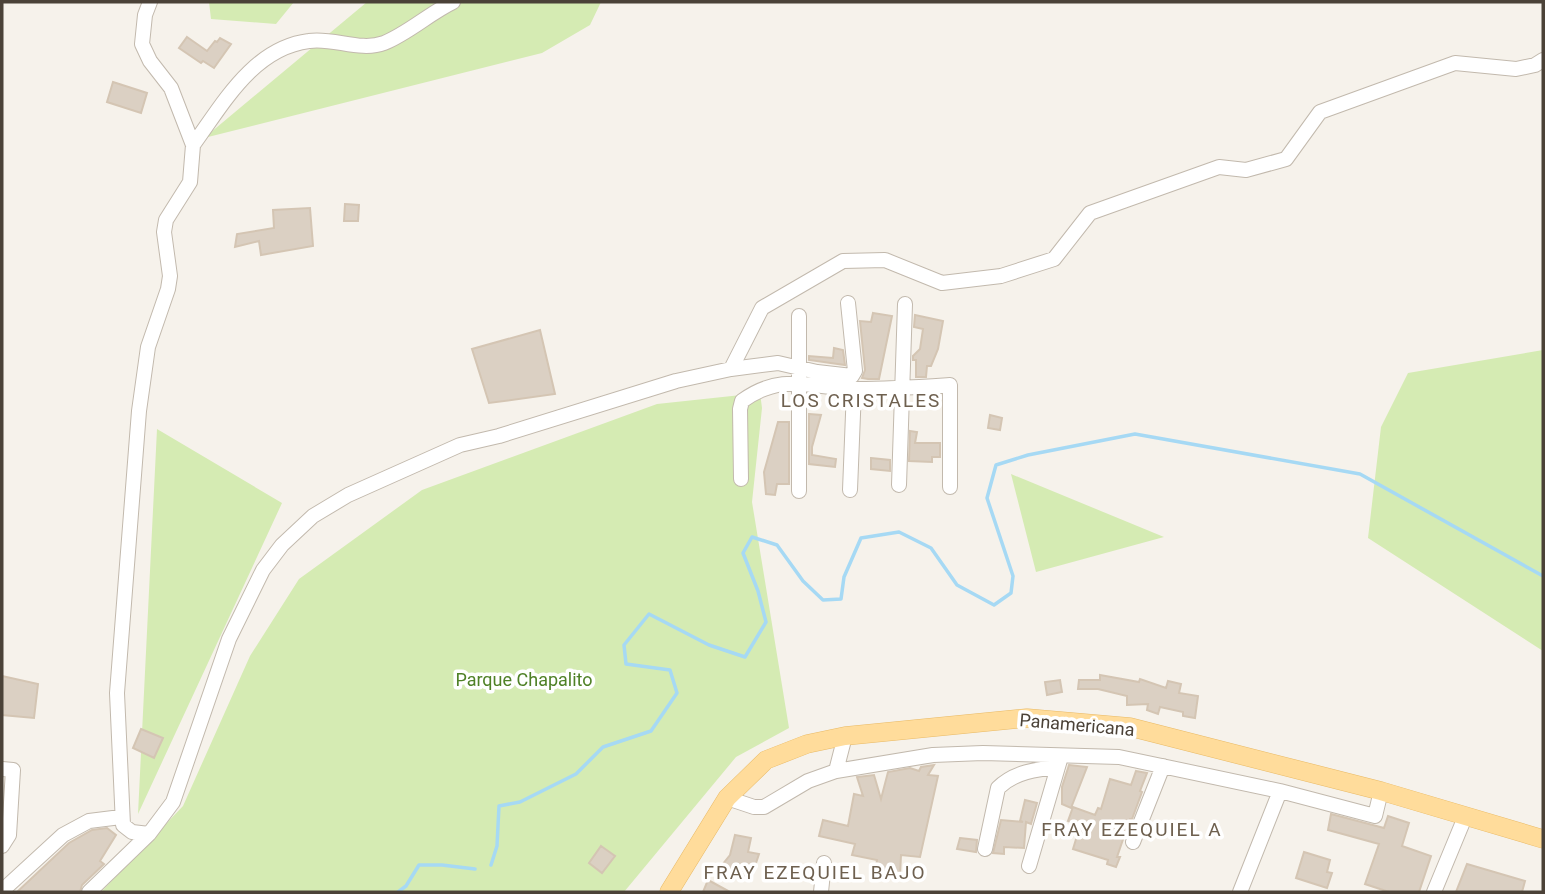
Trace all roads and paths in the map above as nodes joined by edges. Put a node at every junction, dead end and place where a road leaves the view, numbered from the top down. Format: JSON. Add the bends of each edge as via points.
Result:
{"nodes":[{"id":1,"x":150,"y":2,"type":"edge"},
{"id":2,"x":453,"y":2,"type":"edge"},
{"id":3,"x":1543,"y":60,"type":"edge"},
{"id":4,"x":193,"y":145,"type":"junction"},
{"id":5,"x":848,"y":303,"type":"dead end"},
{"id":6,"x":905,"y":304,"type":"dead end"},
{"id":7,"x":800,"y":316,"type":"dead end"},
{"id":8,"x":731,"y":369,"type":"junction"},
{"id":9,"x":799,"y":374,"type":"junction"},
{"id":10,"x":903,"y":388,"type":"junction"},
{"id":11,"x":854,"y":389,"type":"junction"},
{"id":12,"x":741,"y":479,"type":"dead end"},
{"id":13,"x":899,"y":485,"type":"dead end"},
{"id":14,"x":950,"y":487,"type":"dead end"},
{"id":15,"x":850,"y":490,"type":"dead end"},
{"id":16,"x":799,"y":491,"type":"dead end"},
{"id":17,"x":845,"y":736,"type":"junction"},
{"id":18,"x":1060,"y":761,"type":"junction"},
{"id":19,"x":1163,"y":766,"type":"junction"},
{"id":20,"x":2,"y":769,"type":"edge"},
{"id":21,"x":836,"y":771,"type":"junction"},
{"id":22,"x":1280,"y":791,"type":"junction"},
{"id":23,"x":1381,"y":791,"type":"junction"},
{"id":24,"x":727,"y":798,"type":"junction"},
{"id":25,"x":121,"y":817,"type":"junction"},
{"id":26,"x":1465,"y":817,"type":"junction"},
{"id":27,"x":149,"y":834,"type":"junction"},
{"id":28,"x":4,"y":839,"type":"edge"},
{"id":29,"x":1543,"y":839,"type":"edge"},
{"id":30,"x":1133,"y":842,"type":"dead end"},
{"id":31,"x":985,"y":849,"type":"dead end"},
{"id":32,"x":824,"y":863,"type":"dead end"},
{"id":33,"x":1029,"y":866,"type":"dead end"},
{"id":34,"x":2,"y":891,"type":"edge"},
{"id":35,"x":89,"y":892,"type":"edge"},
{"id":36,"x":668,"y":892,"type":"edge"},
{"id":37,"x":821,"y":892,"type":"edge"},
{"id":38,"x":1240,"y":892,"type":"edge"},
{"id":39,"x":1434,"y":892,"type":"edge"}],
"edges":[{"from":1,"to":4,"type":"street","via":[[142,44],[171,88]]},
{"from":2,"to":4,"type":"street","via":[[383,43],[362,46],[309,41],[275,52],[242,78]]},
{"from":3,"to":8,"type":"street","via":[[1516,69],[1455,63],[1320,112],[1286,159],[1246,170],[1219,167],[1090,213],[1054,259],[1001,275],[942,284],[885,260],[843,261],[762,308]]},
{"from":4,"to":25,"type":"street","via":[[190,181],[166,220],[170,276],[148,347],[139,411],[117,693]]},
{"from":5,"to":9,"type":"street","via":[[854,374]]},
{"from":6,"to":10,"type":"street"},
{"from":7,"to":9,"type":"street"},
{"from":8,"to":9,"type":"street","via":[[778,363]]},
{"from":8,"to":27,"type":"street","via":[[460,445],[348,495],[313,516],[264,570],[229,639],[173,802]]},
{"from":9,"to":11,"type":"street"},
{"from":9,"to":12,"type":"street","via":[[742,401]]},
{"from":9,"to":16,"type":"street"},
{"from":10,"to":11,"type":"street"},
{"from":10,"to":13,"type":"street"},
{"from":10,"to":14,"type":"street","via":[[950,385]]},
{"from":11,"to":15,"type":"street"},
{"from":17,"to":21,"type":"street"},
{"from":17,"to":23,"type":"main road","name":"Panamericana","via":[[1027,718],[1130,727]]},
{"from":17,"to":24,"type":"main road","name":"Panamericana","via":[[766,760]]},
{"from":18,"to":19,"type":"street","via":[[1119,757]]},
{"from":18,"to":21,"type":"street","via":[[983,753],[933,755]]},
{"from":18,"to":31,"type":"street","via":[[1014,776],[998,788]]},
{"from":18,"to":33,"type":"street"},
{"from":19,"to":22,"type":"street"},
{"from":19,"to":30,"type":"street"},
{"from":20,"to":28,"type":"street","via":[[13,770]]},
{"from":21,"to":24,"type":"street","via":[[808,781],[764,807]]},
{"from":22,"to":23,"type":"street","via":[[1375,816]]},
{"from":22,"to":38,"type":"street"},
{"from":23,"to":26,"type":"main road","name":"Panamericana"},
{"from":24,"to":36,"type":"main road","name":"Panamericana"},
{"from":25,"to":27,"type":"street","via":[[122,825],[132,832]]},
{"from":25,"to":34,"type":"street","via":[[89,821],[63,835]]},
{"from":26,"to":29,"type":"main road","name":"Panamericana"},
{"from":26,"to":39,"type":"street"},
{"from":27,"to":35,"type":"street"},
{"from":32,"to":37,"type":"street"}]}
